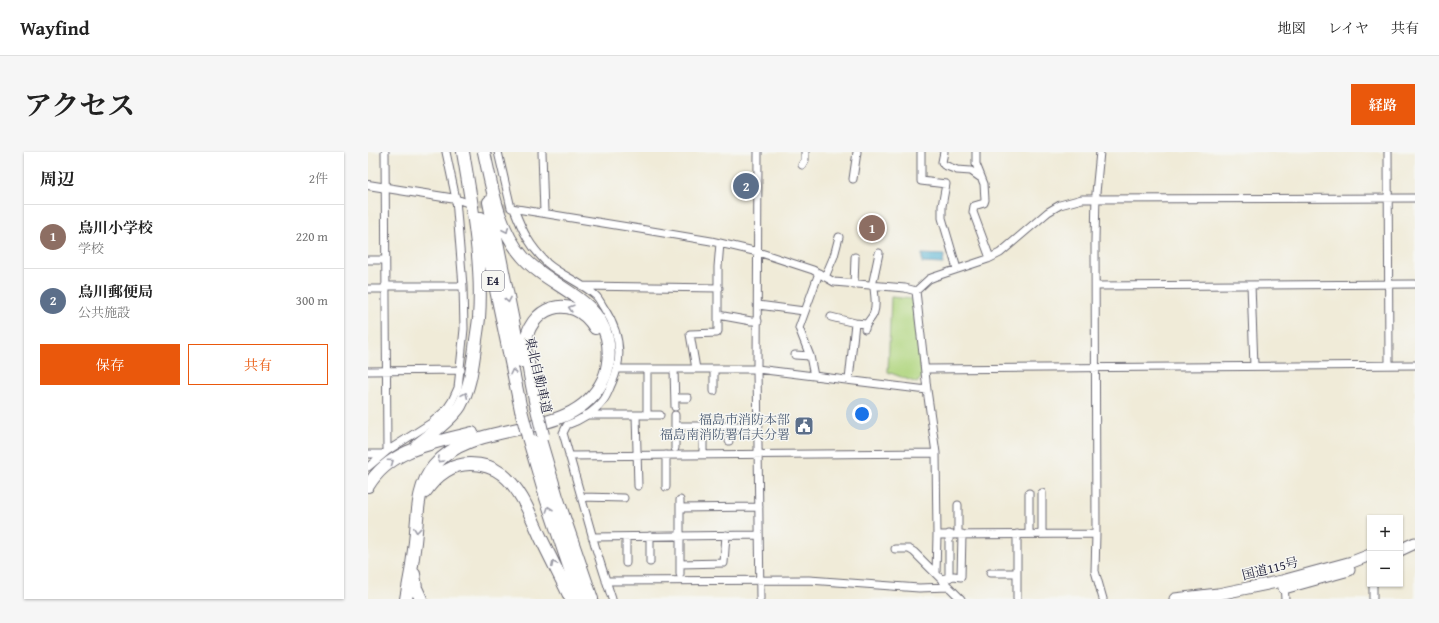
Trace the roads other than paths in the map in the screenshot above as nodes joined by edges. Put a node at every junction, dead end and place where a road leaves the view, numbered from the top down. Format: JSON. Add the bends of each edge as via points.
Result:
{"nodes":[{"id":1,"x":385,"y":152,"type":"edge"},
{"id":2,"x":446,"y":152,"type":"edge"},
{"id":3,"x":463,"y":152,"type":"edge"},
{"id":4,"x":468,"y":152,"type":"edge"},
{"id":5,"x":479,"y":152,"type":"edge"},
{"id":6,"x":484,"y":152,"type":"edge"},
{"id":7,"x":498,"y":152,"type":"edge"},
{"id":8,"x":542,"y":152,"type":"edge"},
{"id":9,"x":758,"y":152,"type":"edge"},
{"id":10,"x":805,"y":152,"type":"edge"},
{"id":11,"x":857,"y":152,"type":"edge"},
{"id":12,"x":921,"y":152,"type":"edge"},
{"id":13,"x":944,"y":152,"type":"edge"},
{"id":14,"x":976,"y":152,"type":"edge"},
{"id":15,"x":1100,"y":152,"type":"edge"},
{"id":16,"x":1388,"y":152,"type":"edge"},
{"id":17,"x":802,"y":165,"type":"dead end"},
{"id":18,"x":853,"y":179,"type":"dead end"},
{"id":19,"x":982,"y":179,"type":"junction"},
{"id":20,"x":368,"y":185,"type":"edge"},
{"id":21,"x":385,"y":188,"type":"junction"},
{"id":22,"x":1415,"y":198,"type":"edge"},
{"id":23,"x":456,"y":199,"type":"junction"},
{"id":24,"x":1388,"y":199,"type":"junction"},
{"id":25,"x":1096,"y":200,"type":"junction"},
{"id":26,"x":465,"y":202,"type":"tunnel mouth"},
{"id":27,"x":514,"y":209,"type":"junction"},
{"id":28,"x":544,"y":213,"type":"junction"},
{"id":29,"x":839,"y":237,"type":"dead end"},
{"id":30,"x":720,"y":243,"type":"junction"},
{"id":31,"x":758,"y":252,"type":"junction"},
{"id":32,"x":879,"y":253,"type":"dead end"},
{"id":33,"x":856,"y":256,"type":"dead end"},
{"id":34,"x":990,"y":258,"type":"junction"},
{"id":35,"x":368,"y":260,"type":"edge"},
{"id":36,"x":385,"y":260,"type":"junction"},
{"id":37,"x":957,"y":269,"type":"junction"},
{"id":38,"x":819,"y":273,"type":"junction"},
{"id":39,"x":826,"y":277,"type":"junction"},
{"id":40,"x":1389,"y":284,"type":"junction"},
{"id":41,"x":1415,"y":284,"type":"edge"},
{"id":42,"x":854,"y":285,"type":"junction"},
{"id":43,"x":1251,"y":285,"type":"junction"},
{"id":44,"x":463,"y":286,"type":"junction"},
{"id":45,"x":582,"y":286,"type":"junction"},
{"id":46,"x":873,"y":286,"type":"junction"},
{"id":47,"x":1096,"y":286,"type":"junction"},
{"id":48,"x":385,"y":288,"type":"junction"},
{"id":49,"x":719,"y":288,"type":"junction"},
{"id":50,"x":368,"y":289,"type":"edge"},
{"id":51,"x":916,"y":291,"type":"junction"},
{"id":52,"x":758,"y":305,"type":"junction"},
{"id":53,"x":804,"y":311,"type":"junction"},
{"id":54,"x":718,"y":315,"type":"junction"},
{"id":55,"x":831,"y":317,"type":"dead end"},
{"id":56,"x":758,"y":321,"type":"junction"},
{"id":57,"x":855,"y":323,"type":"junction"},
{"id":58,"x":794,"y":355,"type":"dead end"},
{"id":59,"x":810,"y":356,"type":"junction"},
{"id":60,"x":1389,"y":365,"type":"junction"},
{"id":61,"x":1415,"y":365,"type":"edge"},
{"id":62,"x":1254,"y":366,"type":"junction"},
{"id":63,"x":1095,"y":368,"type":"junction"},
{"id":64,"x":617,"y":369,"type":"junction"},
{"id":65,"x":646,"y":369,"type":"junction"},
{"id":66,"x":674,"y":369,"type":"junction"},
{"id":67,"x":696,"y":369,"type":"junction"},
{"id":68,"x":714,"y":369,"type":"junction"},
{"id":69,"x":757,"y":369,"type":"junction"},
{"id":70,"x":926,"y":369,"type":"junction"},
{"id":71,"x":386,"y":370,"type":"junction"},
{"id":72,"x":461,"y":370,"type":"junction"},
{"id":73,"x":368,"y":371,"type":"edge"},
{"id":74,"x":814,"y":376,"type":"junction"},
{"id":75,"x":849,"y":380,"type":"junction"},
{"id":76,"x":927,"y":390,"type":"junction"},
{"id":77,"x":714,"y":391,"type":"dead end"},
{"id":78,"x":675,"y":398,"type":"junction"},
{"id":79,"x":688,"y":398,"type":"dead end"},
{"id":80,"x":675,"y":407,"type":"dead end"},
{"id":81,"x":529,"y":408,"type":"junction"},
{"id":82,"x":586,"y":415,"type":"junction"},
{"id":83,"x":636,"y":415,"type":"junction"},
{"id":84,"x":647,"y":415,"type":"junction"},
{"id":85,"x":660,"y":415,"type":"dead end"},
{"id":86,"x":675,"y":415,"type":"dead end"},
{"id":87,"x":675,"y":426,"type":"junction"},
{"id":88,"x":703,"y":426,"type":"junction"},
{"id":89,"x":730,"y":426,"type":"junction"},
{"id":90,"x":759,"y":426,"type":"junction"},
{"id":91,"x":537,"y":436,"type":"junction"},
{"id":92,"x":729,"y":441,"type":"dead end"},
{"id":93,"x":675,"y":448,"type":"dead end"},
{"id":94,"x":409,"y":452,"type":"junction"},
{"id":95,"x":384,"y":453,"type":"junction"},
{"id":96,"x":936,"y":453,"type":"junction"},
{"id":97,"x":368,"y":454,"type":"edge"},
{"id":98,"x":703,"y":454,"type":"junction"},
{"id":99,"x":759,"y":454,"type":"junction"},
{"id":100,"x":637,"y":455,"type":"junction"},
{"id":101,"x":666,"y":455,"type":"junction"},
{"id":102,"x":569,"y":456,"type":"junction"},
{"id":103,"x":368,"y":467,"type":"edge"},
{"id":104,"x":368,"y":486,"type":"edge"},
{"id":105,"x":638,"y":486,"type":"dead end"},
{"id":106,"x":666,"y":487,"type":"dead end"},
{"id":107,"x":1029,"y":493,"type":"dead end"},
{"id":108,"x":1042,"y":493,"type":"dead end"},
{"id":109,"x":581,"y":497,"type":"junction"},
{"id":110,"x":624,"y":498,"type":"dead end"},
{"id":111,"x":420,"y":499,"type":"junction"},
{"id":112,"x":958,"y":505,"type":"dead end"},
{"id":113,"x":759,"y":507,"type":"junction"},
{"id":114,"x":949,"y":534,"type":"junction"},
{"id":115,"x":960,"y":534,"type":"junction"},
{"id":116,"x":1017,"y":534,"type":"junction"},
{"id":117,"x":1029,"y":534,"type":"junction"},
{"id":118,"x":1042,"y":534,"type":"junction"},
{"id":119,"x":1096,"y":534,"type":"junction"},
{"id":120,"x":726,"y":535,"type":"junction"},
{"id":121,"x":759,"y":535,"type":"junction"},
{"id":122,"x":937,"y":535,"type":"junction"},
{"id":123,"x":650,"y":536,"type":"junction"},
{"id":124,"x":680,"y":536,"type":"junction"},
{"id":125,"x":1415,"y":536,"type":"edge"},
{"id":126,"x":592,"y":537,"type":"junction"},
{"id":127,"x":626,"y":537,"type":"junction"},
{"id":128,"x":1403,"y":541,"type":"edge"},
{"id":129,"x":1415,"y":544,"type":"edge"},
{"id":130,"x":895,"y":548,"type":"dead end"},
{"id":131,"x":1403,"y":549,"type":"edge"},
{"id":132,"x":1367,"y":556,"type":"edge"},
{"id":133,"x":413,"y":561,"type":"junction"},
{"id":134,"x":650,"y":562,"type":"dead end"},
{"id":135,"x":626,"y":563,"type":"dead end"},
{"id":136,"x":1367,"y":563,"type":"edge"},
{"id":137,"x":680,"y":564,"type":"junction"},
{"id":138,"x":936,"y":573,"type":"junction"},
{"id":139,"x":990,"y":573,"type":"dead end"},
{"id":140,"x":1017,"y":573,"type":"junction"},
{"id":141,"x":680,"y":574,"type":"dead end"},
{"id":142,"x":945,"y":578,"type":"junction"},
{"id":143,"x":760,"y":580,"type":"junction"},
{"id":144,"x":606,"y":581,"type":"junction"},
{"id":145,"x":949,"y":587,"type":"junction"},
{"id":146,"x":1373,"y":587,"type":"edge"},
{"id":147,"x":1284,"y":589,"type":"edge"},
{"id":148,"x":1218,"y":597,"type":"edge"},
{"id":149,"x":406,"y":599,"type":"edge"},
{"id":150,"x":421,"y":599,"type":"edge"},
{"id":151,"x":571,"y":599,"type":"edge"},
{"id":152,"x":580,"y":599,"type":"edge"},
{"id":153,"x":592,"y":599,"type":"edge"},
{"id":154,"x":612,"y":599,"type":"edge"},
{"id":155,"x":760,"y":599,"type":"edge"},
{"id":156,"x":961,"y":599,"type":"edge"},
{"id":157,"x":1017,"y":599,"type":"edge"},
{"id":158,"x":1102,"y":599,"type":"edge"},
{"id":159,"x":1175,"y":599,"type":"edge"},
{"id":160,"x":1230,"y":599,"type":"edge"},
{"id":161,"x":1374,"y":599,"type":"edge"}],
"edges":[{"from":1,"to":21,"type":"street"},
{"from":2,"to":23,"type":"street"},
{"from":94,"to":3,"type":"highway","one_way":true,"via":[[458,408],[471,380],[479,318],[479,284],[475,230]]},
{"from":81,"to":4,"type":"highway","name":"東北自動車道","number":"E4","one_way":true,"via":[[506,343]]},
{"from":5,"to":81,"type":"highway","name":"東北自動車道","number":"E4","one_way":true},
{"from":6,"to":111,"type":"highway","one_way":true,"via":[[496,203],[508,235],[522,257],[545,277],[573,294],[598,318],[607,339],[606,372],[595,393],[570,413],[469,441],[449,451],[428,474],[421,488]]},
{"from":7,"to":27,"type":"street","via":[[511,208]]},
{"from":8,"to":28,"type":"street"},
{"from":9,"to":31,"type":"street"},
{"from":10,"to":17,"type":"street"},
{"from":11,"to":18,"type":"street"},
{"from":12,"to":37,"type":"street","via":[[921,181],[946,184],[942,218]]},
{"from":13,"to":19,"type":"street","via":[[942,162],[946,166],[971,171]]},
{"from":14,"to":19,"type":"street","via":[[976,164]]},
{"from":15,"to":25,"type":"street"},
{"from":16,"to":24,"type":"street"},
{"from":19,"to":34,"type":"street","via":[[985,200],[984,203],[974,206],[973,212]]},
{"from":20,"to":21,"type":"street"},
{"from":21,"to":23,"type":"street"},
{"from":21,"to":36,"type":"street"},
{"from":22,"to":24,"type":"street"},
{"from":23,"to":26,"type":"street"},
{"from":23,"to":44,"type":"street"},
{"from":24,"to":25,"type":"street"},
{"from":24,"to":40,"type":"street"},
{"from":25,"to":34,"type":"street","via":[[1082,199],[1060,205],[1048,212],[1008,247]]},
{"from":25,"to":47,"type":"street"},
{"from":27,"to":28,"type":"street"},
{"from":27,"to":45,"type":"street","via":[[529,243],[548,264]]},
{"from":28,"to":30,"type":"street"},
{"from":29,"to":39,"type":"street"},
{"from":30,"to":31,"type":"street"},
{"from":30,"to":49,"type":"street"},
{"from":31,"to":38,"type":"street"},
{"from":31,"to":52,"type":"street"},
{"from":32,"to":46,"type":"street"},
{"from":33,"to":42,"type":"street"},
{"from":34,"to":37,"type":"street"},
{"from":35,"to":36,"type":"street"},
{"from":36,"to":48,"type":"street"},
{"from":37,"to":51,"type":"street","via":[[929,279]]},
{"from":38,"to":39,"type":"street"},
{"from":38,"to":53,"type":"street"},
{"from":39,"to":42,"type":"street","via":[[834,282]]},
{"from":40,"to":41,"type":"street"},
{"from":40,"to":43,"type":"street"},
{"from":40,"to":60,"type":"street"},
{"from":42,"to":46,"type":"street"},
{"from":43,"to":47,"type":"street"},
{"from":43,"to":62,"type":"street"},
{"from":44,"to":48,"type":"street"},
{"from":44,"to":72,"type":"street","via":[[464,329]]},
{"from":45,"to":49,"type":"street"},
{"from":45,"to":64,"type":"street","via":[[595,295],[612,320],[619,346]]},
{"from":46,"to":51,"type":"street"},
{"from":46,"to":57,"type":"street","via":[[876,303],[874,313],[865,326]]},
{"from":47,"to":63,"type":"street"},
{"from":48,"to":50,"type":"street"},
{"from":48,"to":71,"type":"street"},
{"from":49,"to":54,"type":"street"},
{"from":51,"to":70,"type":"street"},
{"from":52,"to":53,"type":"street"},
{"from":52,"to":56,"type":"street"},
{"from":53,"to":59,"type":"street","via":[[799,328]]},
{"from":54,"to":56,"type":"street"},
{"from":54,"to":67,"type":"street","via":[[717,332],[690,334]]},
{"from":55,"to":57,"type":"street"},
{"from":56,"to":69,"type":"street"},
{"from":57,"to":75,"type":"street"},
{"from":58,"to":59,"type":"street"},
{"from":59,"to":74,"type":"street"},
{"from":60,"to":61,"type":"street"},
{"from":60,"to":62,"type":"street"},
{"from":62,"to":63,"type":"street"},
{"from":63,"to":70,"type":"street"},
{"from":63,"to":119,"type":"street"},
{"from":64,"to":65,"type":"street"},
{"from":64,"to":82,"type":"street","via":[[603,401]]},
{"from":65,"to":66,"type":"street"},
{"from":65,"to":84,"type":"street"},
{"from":66,"to":67,"type":"street"},
{"from":66,"to":78,"type":"street"},
{"from":67,"to":68,"type":"street"},
{"from":68,"to":69,"type":"street"},
{"from":68,"to":77,"type":"street"},
{"from":69,"to":74,"type":"street"},
{"from":69,"to":90,"type":"street"},
{"from":70,"to":76,"type":"street"},
{"from":71,"to":72,"type":"street"},
{"from":71,"to":73,"type":"street"},
{"from":71,"to":95,"type":"street"},
{"from":72,"to":95,"type":"street","via":[[458,388],[446,410]]},
{"from":74,"to":75,"type":"street"},
{"from":75,"to":76,"type":"street"},
{"from":76,"to":96,"type":"street"},
{"from":78,"to":79,"type":"street"},
{"from":78,"to":80,"type":"street"},
{"from":81,"to":91,"type":"highway","name":"東北自動車道","number":"E4"},
{"from":94,"to":81,"type":"highway","one_way":true,"via":[[430,444],[558,411],[580,399],[595,380],[601,364],[602,348],[598,334],[587,316],[573,308],[558,307],[547,310],[534,323],[527,336],[525,348]]},
{"from":82,"to":83,"type":"street"},
{"from":82,"to":102,"type":"street","via":[[564,429]]},
{"from":83,"to":84,"type":"street"},
{"from":83,"to":100,"type":"street"},
{"from":84,"to":85,"type":"street"},
{"from":86,"to":87,"type":"street"},
{"from":87,"to":88,"type":"street"},
{"from":87,"to":93,"type":"street"},
{"from":88,"to":89,"type":"street"},
{"from":88,"to":98,"type":"street"},
{"from":89,"to":90,"type":"street"},
{"from":89,"to":92,"type":"street"},
{"from":90,"to":99,"type":"street"},
{"from":152,"to":91,"type":"highway","name":"東北自動車道","number":"E4","one_way":true,"via":[[546,498]]},
{"from":91,"to":153,"type":"highway","name":"東北自動車道","number":"E4"},
{"from":104,"to":94,"type":"highway","one_way":true,"via":[[381,468]]},
{"from":95,"to":97,"type":"street"},
{"from":95,"to":103,"type":"street"},
{"from":96,"to":99,"type":"street"},
{"from":96,"to":122,"type":"street"},
{"from":98,"to":99,"type":"street"},
{"from":98,"to":101,"type":"street"},
{"from":99,"to":113,"type":"street"},
{"from":100,"to":101,"type":"street"},
{"from":100,"to":102,"type":"street"},
{"from":100,"to":105,"type":"street"},
{"from":101,"to":106,"type":"street"},
{"from":102,"to":109,"type":"street"},
{"from":107,"to":117,"type":"street"},
{"from":108,"to":118,"type":"street"},
{"from":109,"to":110,"type":"street"},
{"from":109,"to":126,"type":"street"},
{"from":111,"to":133,"type":"highway","one_way":true},
{"from":151,"to":111,"type":"highway","one_way":true,"via":[[526,505],[501,473],[484,466],[459,465],[437,477]]},
{"from":112,"to":115,"type":"street"},
{"from":113,"to":121,"type":"street"},
{"from":113,"to":124,"type":"street","via":[[680,504]]},
{"from":114,"to":115,"type":"street"},
{"from":114,"to":122,"type":"street"},
{"from":114,"to":142,"type":"street"},
{"from":115,"to":116,"type":"street"},
{"from":115,"to":142,"type":"street","via":[[961,577]]},
{"from":116,"to":117,"type":"street"},
{"from":116,"to":140,"type":"street"},
{"from":117,"to":118,"type":"street"},
{"from":118,"to":119,"type":"street"},
{"from":119,"to":158,"type":"street","via":[[1095,571]]},
{"from":120,"to":121,"type":"street"},
{"from":120,"to":124,"type":"street"},
{"from":120,"to":137,"type":"street","via":[[724,563]]},
{"from":121,"to":143,"type":"street"},
{"from":122,"to":138,"type":"street"},
{"from":123,"to":124,"type":"street"},
{"from":123,"to":127,"type":"street"},
{"from":123,"to":134,"type":"street"},
{"from":124,"to":137,"type":"street"},
{"from":125,"to":128,"type":"highway"},
{"from":126,"to":127,"type":"street"},
{"from":126,"to":144,"type":"street"},
{"from":127,"to":135,"type":"street"},
{"from":129,"to":131,"type":"highway"},
{"from":130,"to":138,"type":"street","via":[[914,552]]},
{"from":132,"to":147,"type":"highway","name":"国道115号"},
{"from":133,"to":149,"type":"highway"},
{"from":133,"to":150,"type":"highway","via":[[416,588]]},
{"from":136,"to":147,"type":"highway","name":"国道115号"},
{"from":137,"to":141,"type":"street"},
{"from":138,"to":142,"type":"street"},
{"from":139,"to":140,"type":"street"},
{"from":140,"to":157,"type":"street"},
{"from":142,"to":145,"type":"street"},
{"from":143,"to":144,"type":"street"},
{"from":143,"to":145,"type":"street","via":[[809,580],[919,588]]},
{"from":143,"to":155,"type":"street"},
{"from":144,"to":154,"type":"street"},
{"from":145,"to":156,"type":"street"},
{"from":146,"to":161,"type":"street"},
{"from":147,"to":148,"type":"highway","name":"国道115号"},
{"from":147,"to":160,"type":"highway","name":"国道115号"},
{"from":148,"to":159,"type":"highway","name":"国道115号"}]}
